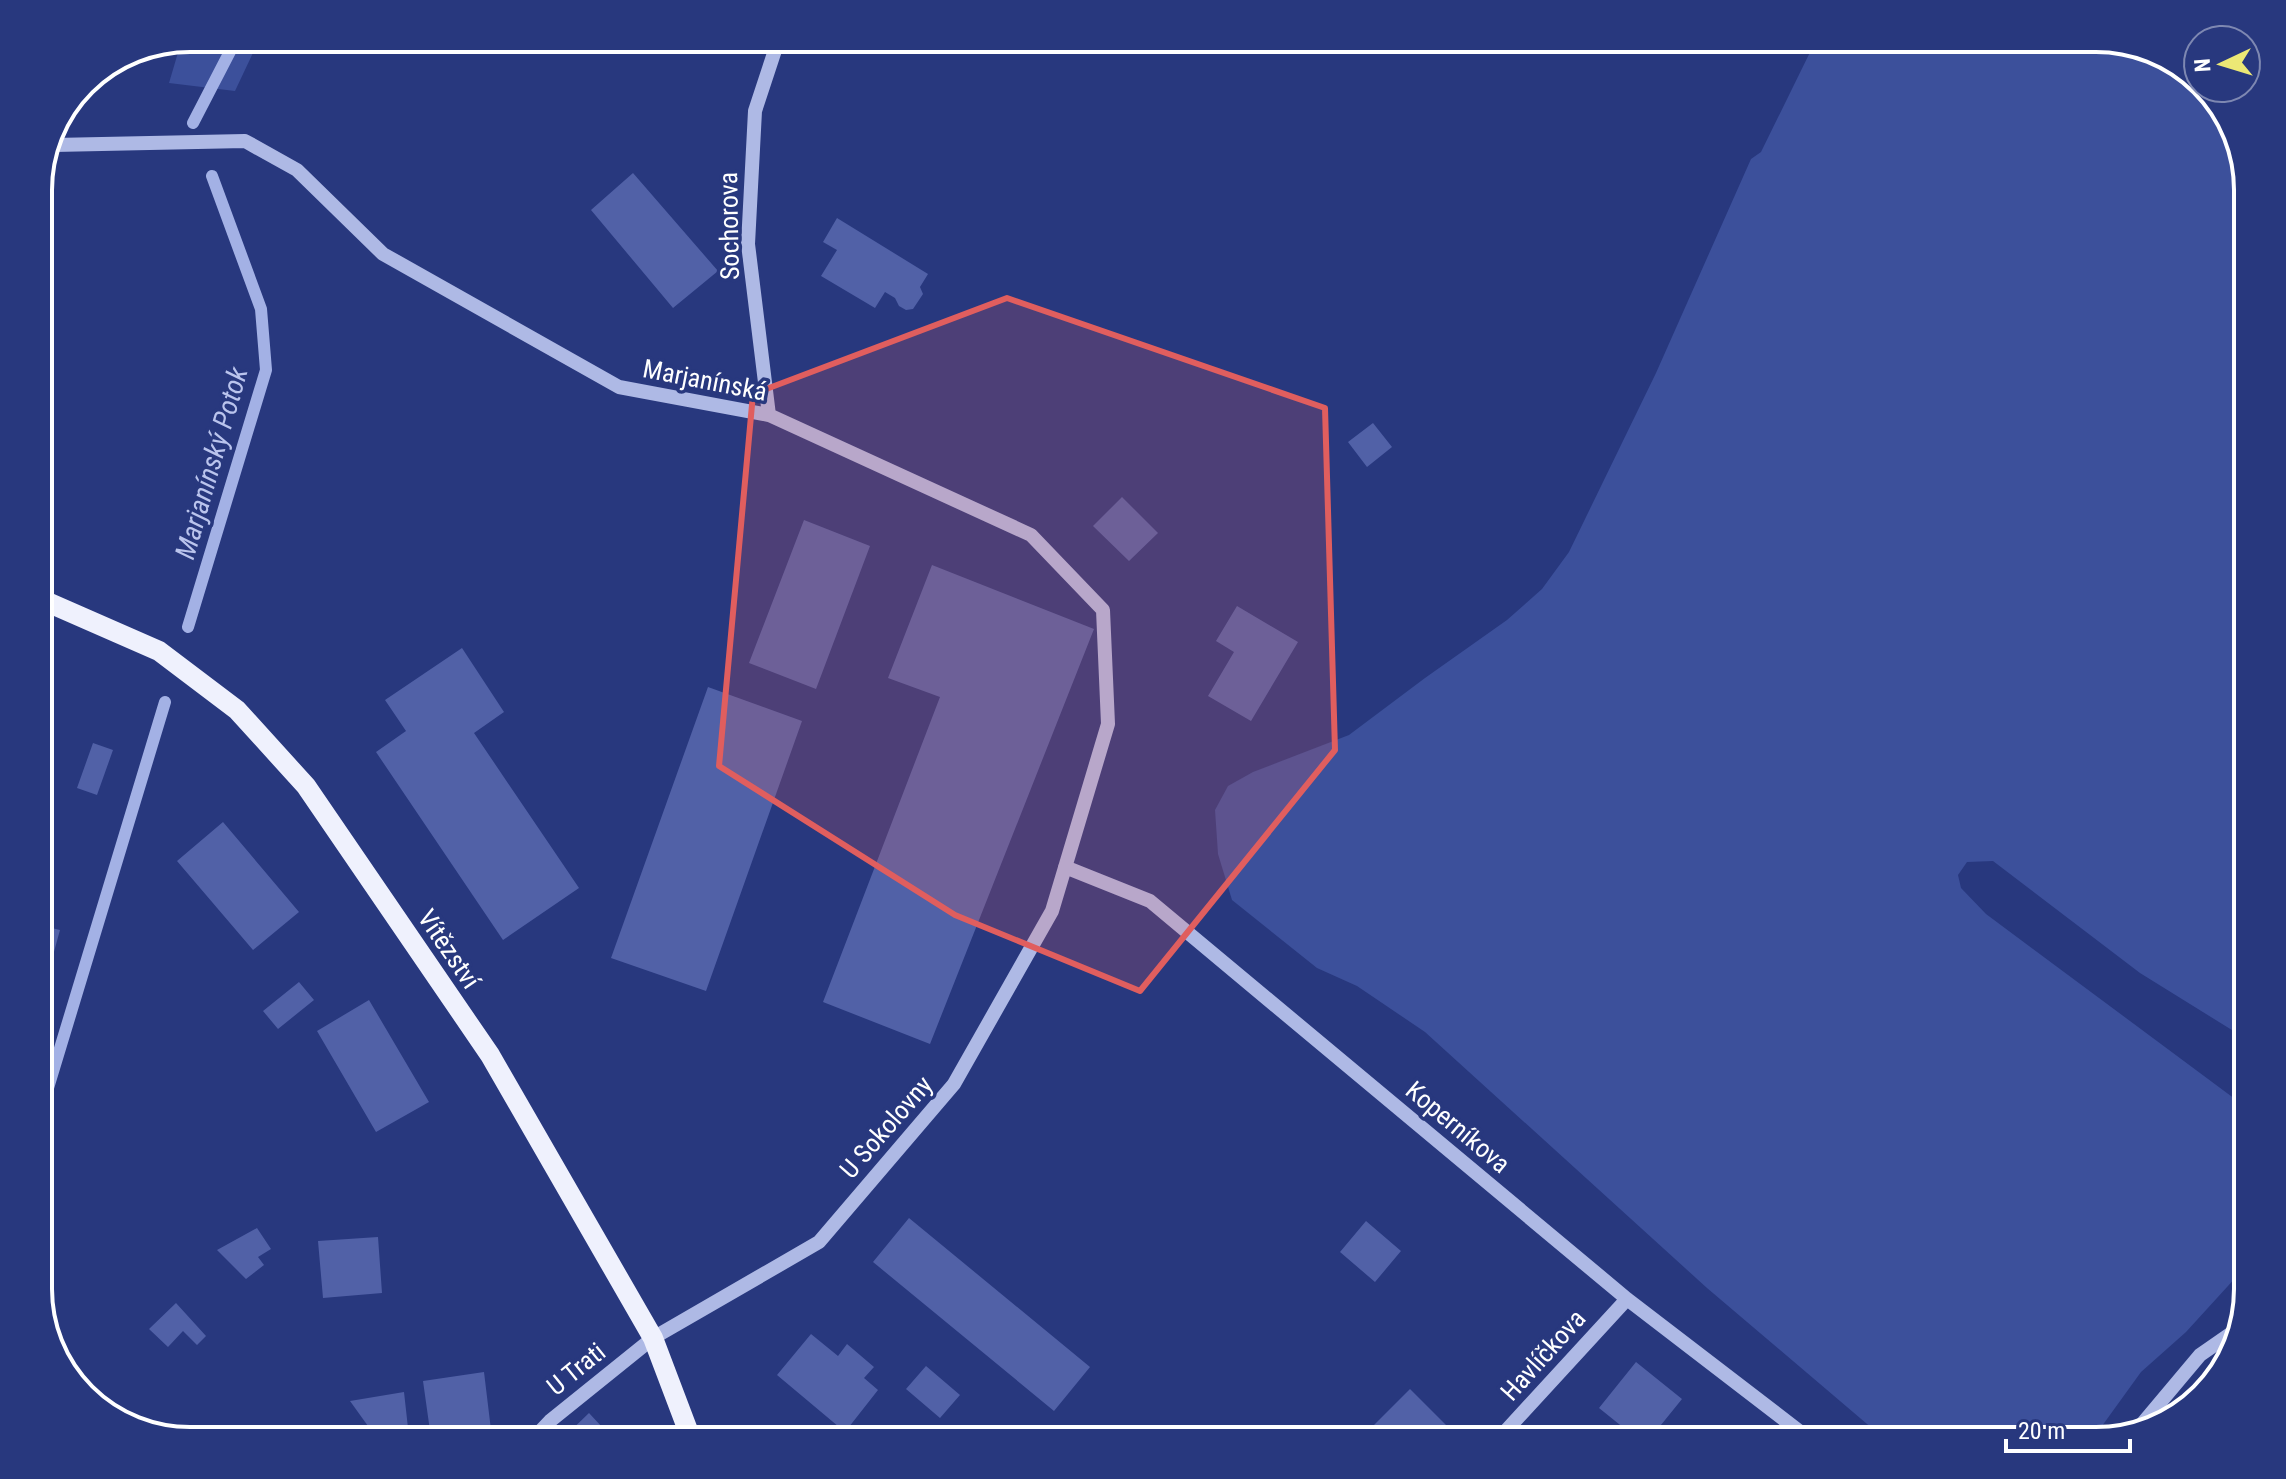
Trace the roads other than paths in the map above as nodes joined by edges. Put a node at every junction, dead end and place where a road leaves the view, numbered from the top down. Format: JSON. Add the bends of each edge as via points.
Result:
{"nodes":[{"id":1,"x":774,"y":52,"type":"edge"},
{"id":2,"x":60,"y":145,"type":"edge"},
{"id":3,"x":769,"y":415,"type":"junction"},
{"id":4,"x":52,"y":604,"type":"edge"},
{"id":5,"x":1065,"y":867,"type":"junction"},
{"id":6,"x":1627,"y":1299,"type":"junction"},
{"id":7,"x":2226,"y":1337,"type":"edge"},
{"id":8,"x":653,"y":1338,"type":"junction"},
{"id":9,"x":2148,"y":1417,"type":"edge"},
{"id":10,"x":544,"y":1427,"type":"edge"},
{"id":11,"x":687,"y":1427,"type":"edge"},
{"id":12,"x":1507,"y":1427,"type":"edge"},
{"id":13,"x":1794,"y":1427,"type":"edge"}],
"edges":[{"from":1,"to":3,"type":"street","name":"Sochorova","via":[[755,111],[748,244]]},
{"from":2,"to":3,"type":"street","name":"Marjanínská","via":[[245,141],[297,170],[383,254],[619,387]]},
{"from":3,"to":5,"type":"street","name":"Marjanínská","via":[[1031,535],[1103,610],[1108,724]]},
{"from":4,"to":8,"type":"main road","name":"Vítězství","via":[[159,651],[237,710],[306,786],[490,1055]]},
{"from":5,"to":6,"type":"street","name":"Koperníkova","via":[[1150,901]]},
{"from":5,"to":8,"type":"street","name":"U Sokolovny","via":[[1052,911],[954,1084],[819,1242]]},
{"from":6,"to":12,"type":"street","name":"Havlíčkova"},
{"from":6,"to":13,"type":"street","name":"Koperníkova"},
{"from":7,"to":9,"type":"street","via":[[2200,1355]]},
{"from":8,"to":10,"type":"street","name":"U Trati"},
{"from":8,"to":11,"type":"main road","name":"Vítězství"}]}
